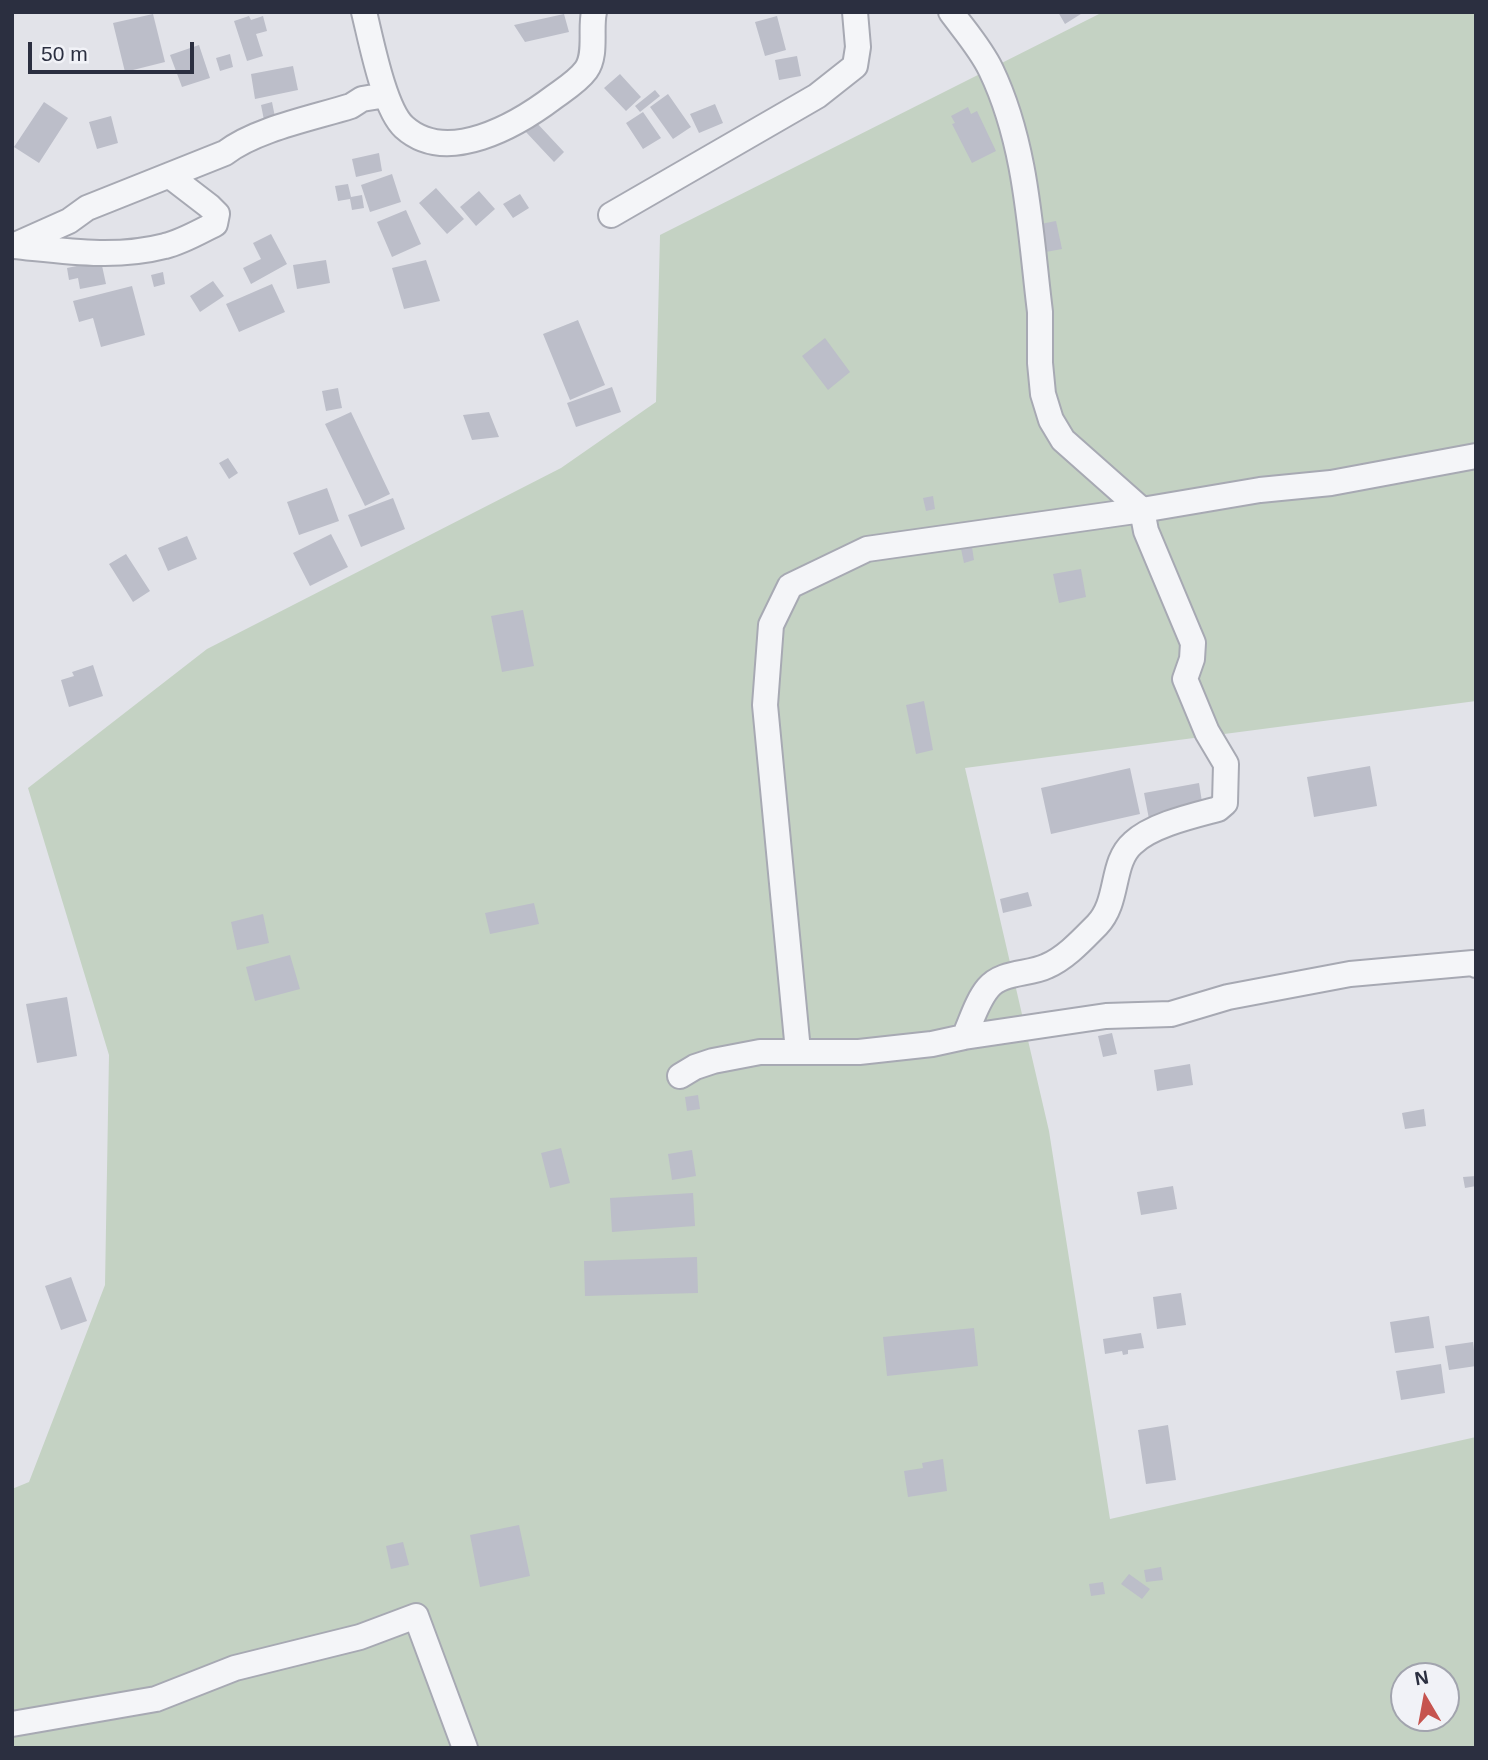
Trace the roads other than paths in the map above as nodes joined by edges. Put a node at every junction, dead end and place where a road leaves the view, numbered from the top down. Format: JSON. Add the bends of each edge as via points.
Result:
{"nodes":[{"id":1,"x":364,"y":12,"type":"edge"},
{"id":2,"x":594,"y":12,"type":"edge"},
{"id":3,"x":855,"y":12,"type":"edge"},
{"id":4,"x":951,"y":12,"type":"edge"},
{"id":5,"x":386,"y":95,"type":"junction"},
{"id":6,"x":170,"y":176,"type":"junction"},
{"id":7,"x":611,"y":215,"type":"dead end"},
{"id":8,"x":13,"y":251,"type":"edge"},
{"id":9,"x":1476,"y":456,"type":"edge"},
{"id":10,"x":1142,"y":510,"type":"junction"},
{"id":11,"x":1476,"y":965,"type":"edge"},
{"id":12,"x":964,"y":1037,"type":"junction"},
{"id":13,"x":798,"y":1051,"type":"junction"},
{"id":14,"x":680,"y":1076,"type":"dead end"},
{"id":15,"x":12,"y":1724,"type":"edge"},
{"id":16,"x":465,"y":1748,"type":"edge"}],
"edges":[{"from":1,"to":5,"type":"street"},
{"from":2,"to":5,"type":"street","via":[[589,67],[528,116],[497,132],[458,141],[417,138],[401,126]]},
{"from":3,"to":7,"type":"street","via":[[855,66],[817,96]]},
{"from":4,"to":10,"type":"street","via":[[992,71],[1019,148],[1040,312],[1043,394],[1051,420],[1063,440]]},
{"from":5,"to":6,"type":"street","via":[[268,131]]},
{"from":6,"to":8,"type":"street","via":[[87,208]]},
{"from":6,"to":8,"type":"street","via":[[209,206],[217,215],[215,224],[168,246],[139,252]]},
{"from":9,"to":10,"type":"street","via":[[1331,483],[1260,489]]},
{"from":10,"to":12,"type":"street","via":[[1146,531],[1193,643],[1185,679],[1226,764],[1225,803],[1145,833],[1132,844],[1122,857],[1111,905],[1099,923],[1060,959],[1000,979],[988,988]]},
{"from":10,"to":13,"type":"street","via":[[867,549],[790,586],[771,625],[765,705]]},
{"from":11,"to":12,"type":"street","via":[[1350,974],[1228,997],[1171,1014],[1106,1016]]},
{"from":12,"to":13,"type":"street","via":[[859,1052]]},
{"from":13,"to":14,"type":"street","via":[[713,1061]]},
{"from":15,"to":16,"type":"street","via":[[156,1699],[235,1668],[360,1637],[416,1616]]}]}
